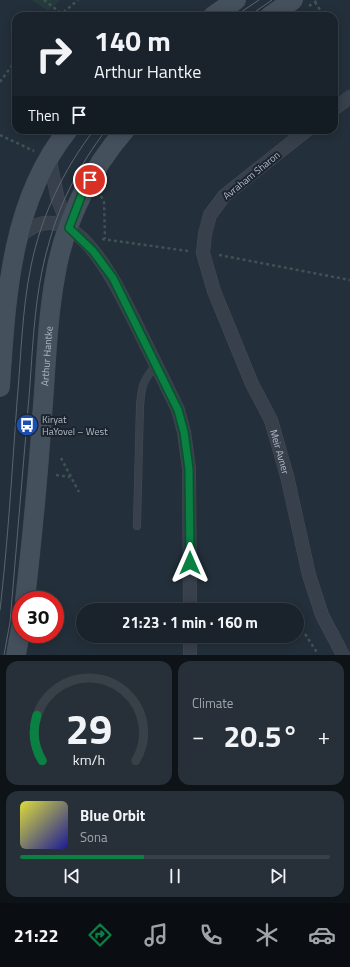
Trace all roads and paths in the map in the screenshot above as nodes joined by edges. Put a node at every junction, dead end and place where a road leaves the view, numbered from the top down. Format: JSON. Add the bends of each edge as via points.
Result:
{"nodes":[{"id":1,"x":44,"y":0,"type":"edge"},
{"id":2,"x":78,"y":0,"type":"edge"},
{"id":3,"x":236,"y":0,"type":"edge"},
{"id":4,"x":292,"y":0,"type":"edge"},
{"id":5,"x":315,"y":2,"type":"dead end"},
{"id":6,"x":59,"y":12,"type":"edge"},
{"id":7,"x":64,"y":12,"type":"edge"},
{"id":8,"x":219,"y":12,"type":"edge"},
{"id":9,"x":276,"y":12,"type":"edge"},
{"id":10,"x":321,"y":12,"type":"edge"},
{"id":11,"x":12,"y":66,"type":"edge"},
{"id":12,"x":0,"y":82,"type":"edge"},
{"id":13,"x":350,"y":97,"type":"edge"},
{"id":14,"x":338,"y":106,"type":"edge"},
{"id":15,"x":65,"y":134,"type":"edge"},
{"id":16,"x":121,"y":134,"type":"edge"},
{"id":17,"x":302,"y":134,"type":"edge"},
{"id":18,"x":0,"y":135,"type":"edge"},
{"id":19,"x":49,"y":158,"type":"junction"},
{"id":20,"x":100,"y":195,"type":"dead end"},
{"id":21,"x":69,"y":228,"type":"junction"},
{"id":22,"x":18,"y":238,"type":"junction"},
{"id":23,"x":105,"y":239,"type":"dead end"},
{"id":24,"x":203,"y":253,"type":"joint"},
{"id":25,"x":156,"y":365,"type":"junction"},
{"id":26,"x":0,"y":388,"type":"edge"},
{"id":27,"x":61,"y":458,"type":"dead end"},
{"id":28,"x":52,"y":475,"type":"dead end"},
{"id":29,"x":71,"y":477,"type":"junction"},
{"id":30,"x":79,"y":492,"type":"dead end"},
{"id":31,"x":137,"y":526,"type":"dead end"},
{"id":32,"x":26,"y":591,"type":"edge"},
{"id":33,"x":190,"y":603,"type":"edge"},
{"id":34,"x":305,"y":634,"type":"dead end"},
{"id":35,"x":18,"y":643,"type":"edge"},
{"id":36,"x":190,"y":643,"type":"edge"},
{"id":37,"x":318,"y":654,"type":"edge"},
{"id":38,"x":16,"y":655,"type":"edge"},
{"id":39,"x":190,"y":655,"type":"edge"},
{"id":40,"x":343,"y":655,"type":"edge"}],
"edges":[{"from":1,"to":6,"type":"path"},
{"from":2,"to":7,"type":"path"},
{"from":3,"to":8,"type":"main road"},
{"from":4,"to":9,"type":"main road"},
{"from":5,"to":10,"type":"path"},
{"from":11,"to":12,"type":"path"},
{"from":13,"to":14,"type":"street"},
{"from":15,"to":19,"type":"main road"},
{"from":16,"to":21,"type":"main road","name":"Arthur Hantke","via":[[82,194]]},
{"from":17,"to":24,"type":"street","name":"Avraham Sharon","via":[[224,196],[210,215]]},
{"from":18,"to":19,"type":"path"},
{"from":19,"to":21,"type":"street","via":[[58,200]]},
{"from":19,"to":22,"type":"main road","via":[[31,197]]},
{"from":20,"to":23,"type":"path","via":[[104,202]]},
{"from":21,"to":22,"type":"street","via":[[55,223],[43,223],[28,229]]},
{"from":21,"to":25,"type":"street","via":[[89,246],[113,278]]},
{"from":21,"to":32,"type":"main road","name":"Arthur Hantke","via":[[57,264],[52,298]]},
{"from":22,"to":26,"type":"main road","via":[[9,287]]},
{"from":24,"to":40,"type":"street","name":"Meir Avner","via":[[212,284],[252,384],[271,420],[287,476],[309,575],[322,615]]},
{"from":25,"to":31,"type":"lane","via":[[141,390]]},
{"from":25,"to":33,"type":"street","via":[[178,410],[184,432],[189,469]]},
{"from":27,"to":29,"type":"path"},
{"from":28,"to":29,"type":"path"},
{"from":29,"to":30,"type":"path"},
{"from":34,"to":37,"type":"path"},
{"from":35,"to":38,"type":"main road"},
{"from":36,"to":39,"type":"street"}]}
